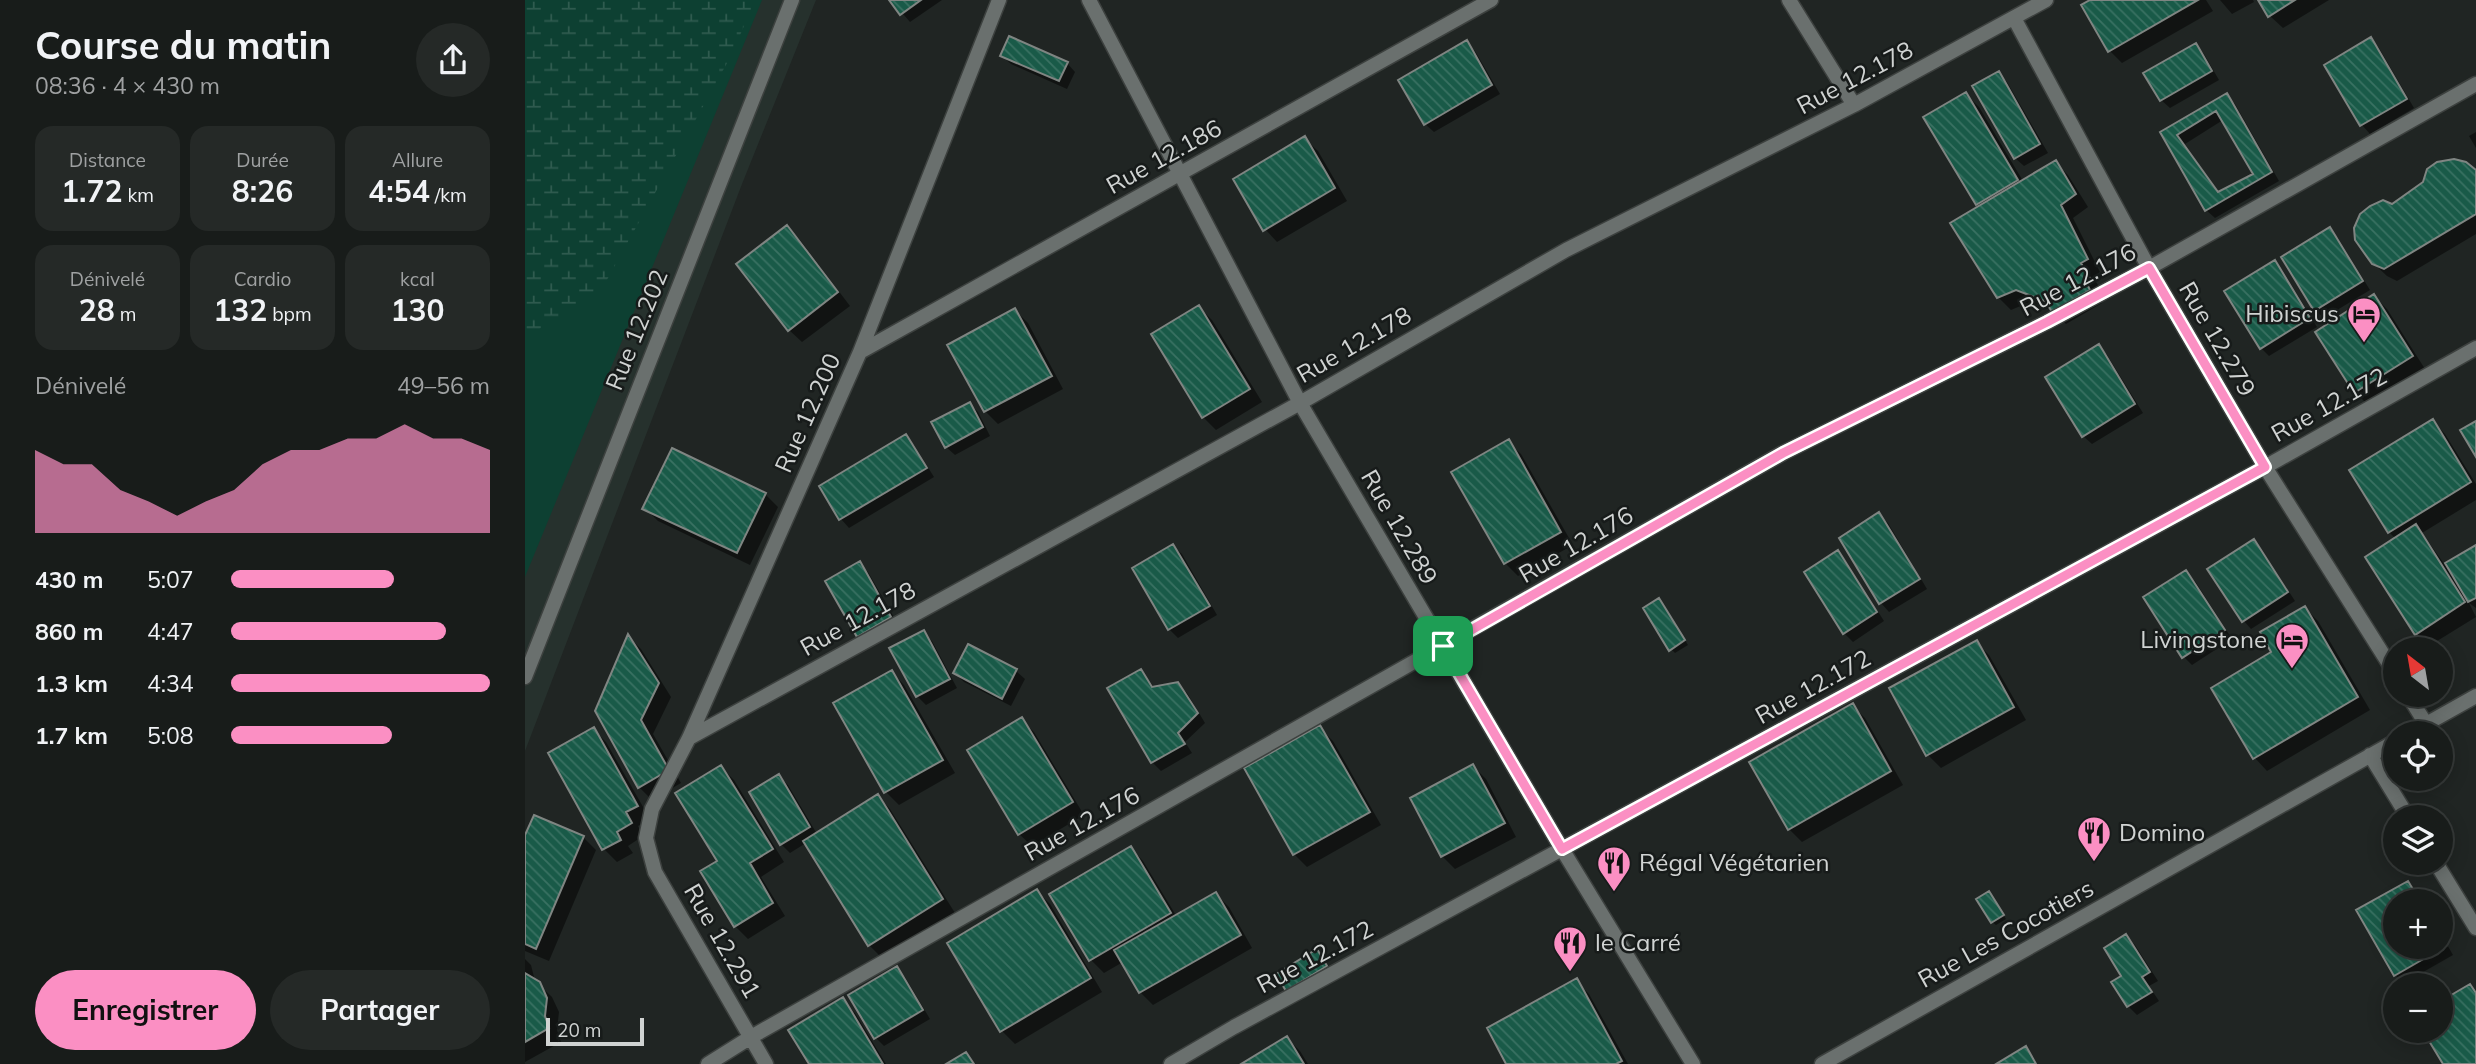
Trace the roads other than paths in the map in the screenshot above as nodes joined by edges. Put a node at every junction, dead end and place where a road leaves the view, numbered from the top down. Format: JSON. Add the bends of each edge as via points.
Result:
{"nodes":[{"id":1,"x":792,"y":0,"type":"edge"},
{"id":2,"x":999,"y":0,"type":"edge"},
{"id":3,"x":1089,"y":0,"type":"edge"},
{"id":4,"x":1490,"y":0,"type":"edge"},
{"id":5,"x":1789,"y":0,"type":"edge"},
{"id":6,"x":2046,"y":0,"type":"edge"},
{"id":7,"x":2014,"y":18,"type":"junction"},
{"id":8,"x":2476,"y":83,"type":"edge"},
{"id":9,"x":1854,"y":105,"type":"junction"},
{"id":10,"x":1179,"y":175,"type":"junction"},
{"id":11,"x":2149,"y":268,"type":"junction"},
{"id":12,"x":2476,"y":348,"type":"edge"},
{"id":13,"x":860,"y":352,"type":"junction"},
{"id":14,"x":1300,"y":403,"type":"junction"},
{"id":15,"x":2265,"y":467,"type":"junction"},
{"id":16,"x":1443,"y":646,"type":"junction"},
{"id":17,"x":2383,"y":655,"type":"edge"},
{"id":18,"x":525,"y":677,"type":"edge"},
{"id":19,"x":2476,"y":696,"type":"edge"},
{"id":20,"x":2431,"y":721,"type":"edge"},
{"id":21,"x":689,"y":738,"type":"junction"},
{"id":22,"x":2383,"y":748,"type":"edge"},
{"id":23,"x":2370,"y":755,"type":"junction"},
{"id":24,"x":2401,"y":805,"type":"edge"},
{"id":25,"x":646,"y":838,"type":"joint"},
{"id":26,"x":1562,"y":849,"type":"junction"},
{"id":27,"x":2443,"y":875,"type":"edge"},
{"id":28,"x":2476,"y":929,"type":"edge"},
{"id":29,"x":751,"y":1037,"type":"junction"},
{"id":30,"x":708,"y":1064,"type":"edge"},
{"id":31,"x":766,"y":1064,"type":"edge"},
{"id":32,"x":1171,"y":1064,"type":"edge"},
{"id":33,"x":1693,"y":1064,"type":"edge"},
{"id":34,"x":1822,"y":1064,"type":"edge"}],
"edges":[{"from":1,"to":18,"type":"street","name":"Rue 12.202"},
{"from":2,"to":13,"type":"street","name":"Rue 12.200"},
{"from":3,"to":10,"type":"street","name":"Rue 12.289"},
{"from":4,"to":10,"type":"street","name":"Rue 12.186"},
{"from":5,"to":9,"type":"street"},
{"from":6,"to":7,"type":"street","name":"Rue 12.178"},
{"from":7,"to":9,"type":"street","name":"Rue 12.178"},
{"from":7,"to":11,"type":"street","name":"Rue 12.279"},
{"from":8,"to":11,"type":"street","name":"Rue 12.176"},
{"from":9,"to":14,"type":"street","name":"Rue 12.178","via":[[1566,250]]},
{"from":10,"to":13,"type":"street","name":"Rue 12.186"},
{"from":10,"to":14,"type":"street","name":"Rue 12.289"},
{"from":11,"to":15,"type":"street","name":"Rue 12.279"},
{"from":11,"to":16,"type":"street","name":"Rue 12.176","via":[[1783,453]]},
{"from":12,"to":15,"type":"street","name":"Rue 12.172"},
{"from":13,"to":21,"type":"street","name":"Rue 12.200"},
{"from":14,"to":16,"type":"street","name":"Rue 12.289"},
{"from":14,"to":21,"type":"street","name":"Rue 12.178"},
{"from":15,"to":17,"type":"street","name":"Rue 12.279"},
{"from":15,"to":26,"type":"street","name":"Rue 12.172"},
{"from":16,"to":26,"type":"street","name":"Rue 12.289"},
{"from":16,"to":29,"type":"street","name":"Rue 12.176"},
{"from":19,"to":20,"type":"street"},
{"from":21,"to":25,"type":"street","name":"Rue 12.200","via":[[652,809]]},
{"from":22,"to":23,"type":"street","name":"Rue Les Cocotiers"},
{"from":23,"to":24,"type":"street"},
{"from":23,"to":34,"type":"street","name":"Rue Les Cocotiers"},
{"from":25,"to":29,"type":"street","name":"Rue 12.291","via":[[655,872]]},
{"from":26,"to":32,"type":"street","name":"Rue 12.172"},
{"from":26,"to":33,"type":"street","name":"Rue 12.289"},
{"from":27,"to":28,"type":"street"},
{"from":29,"to":30,"type":"street","name":"Rue 12.176"},
{"from":29,"to":31,"type":"street","name":"Rue 12.291"}]}
